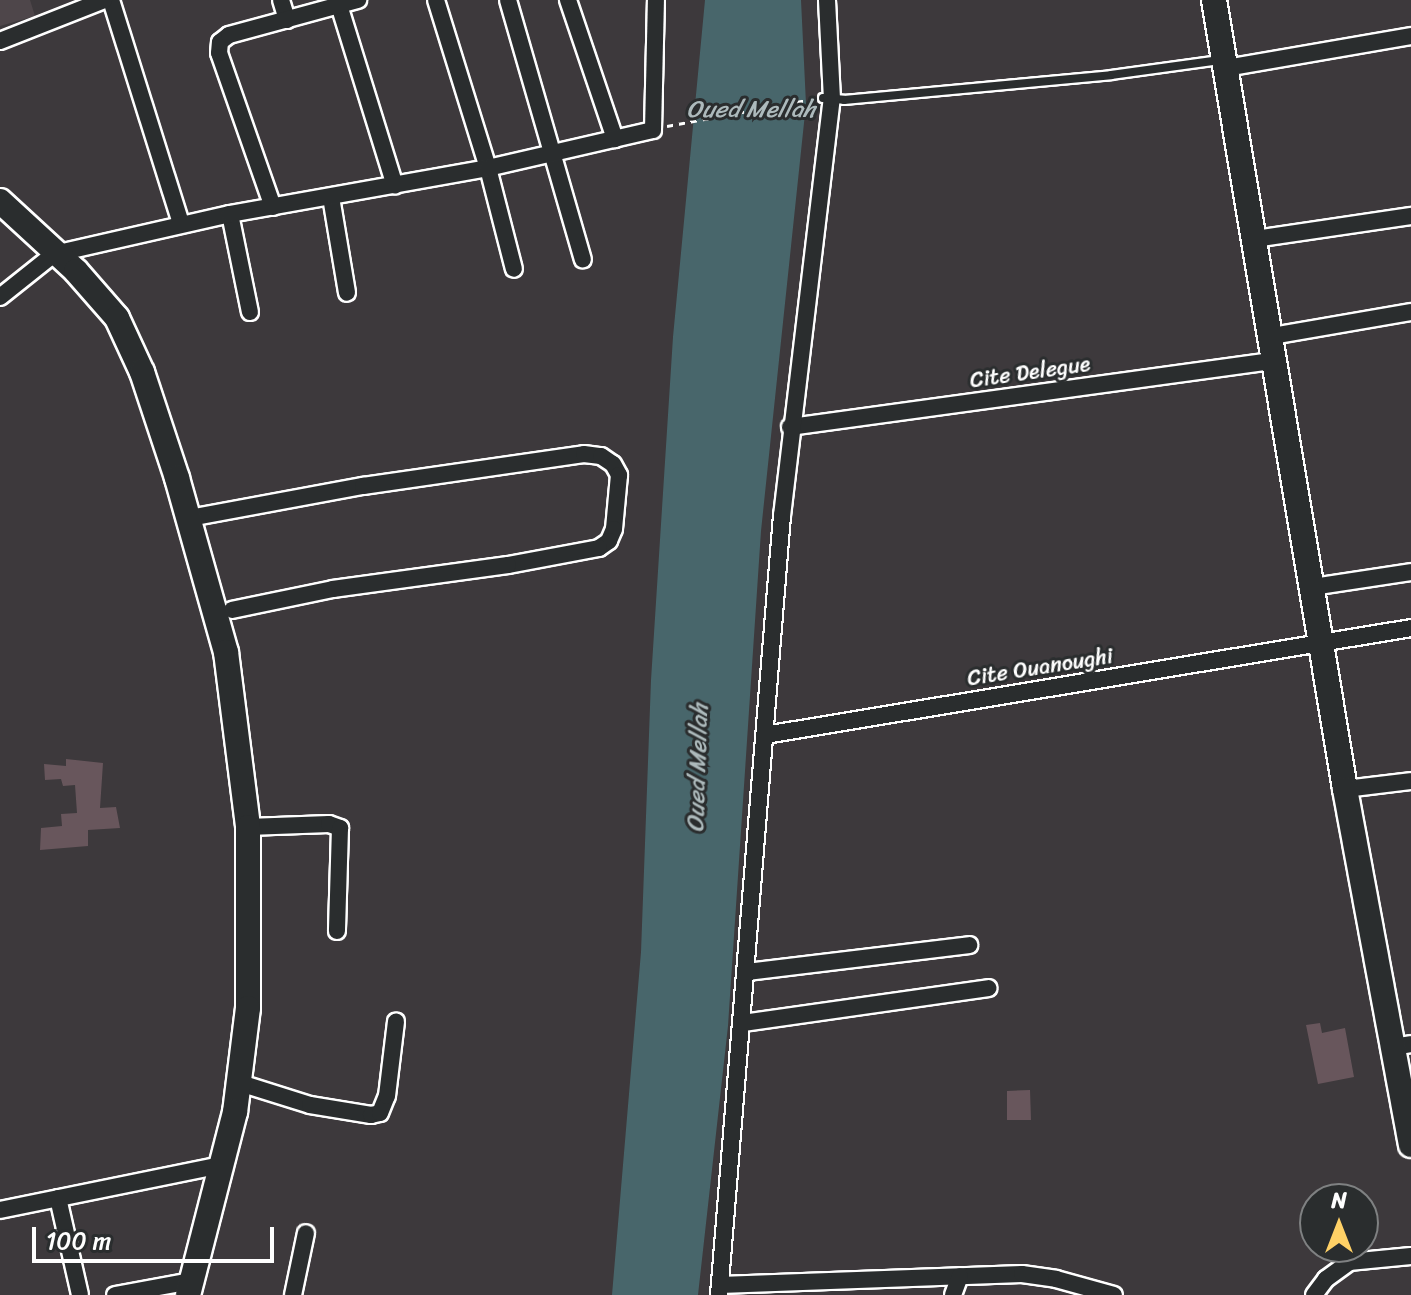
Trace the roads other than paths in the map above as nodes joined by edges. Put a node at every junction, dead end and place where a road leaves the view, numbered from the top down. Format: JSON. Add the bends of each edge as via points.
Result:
{"nodes":[{"id":1,"x":104,"y":0,"type":"edge"},
{"id":2,"x":111,"y":0,"type":"edge"},
{"id":3,"x":281,"y":0,"type":"edge"},
{"id":4,"x":358,"y":0,"type":"edge"},
{"id":5,"x":436,"y":0,"type":"edge"},
{"id":6,"x":508,"y":0,"type":"edge"},
{"id":7,"x":568,"y":0,"type":"edge"},
{"id":8,"x":656,"y":0,"type":"edge"},
{"id":9,"x":827,"y":0,"type":"edge"},
{"id":10,"x":1214,"y":0,"type":"edge"},
{"id":11,"x":339,"y":5,"type":"junction"},
{"id":12,"x":287,"y":20,"type":"junction"},
{"id":13,"x":1411,"y":36,"type":"edge"},
{"id":14,"x":0,"y":41,"type":"edge"},
{"id":15,"x":1226,"y":64,"type":"junction"},
{"id":16,"x":828,"y":98,"type":"junction"},
{"id":17,"x":615,"y":139,"type":"junction"},
{"id":18,"x":554,"y":154,"type":"junction"},
{"id":19,"x":488,"y":168,"type":"junction"},
{"id":20,"x":395,"y":186,"type":"junction"},
{"id":21,"x":331,"y":197,"type":"junction"},
{"id":22,"x":0,"y":201,"type":"edge"},
{"id":23,"x":273,"y":207,"type":"junction"},
{"id":24,"x":230,"y":214,"type":"junction"},
{"id":25,"x":1411,"y":216,"type":"edge"},
{"id":26,"x":181,"y":224,"type":"junction"},
{"id":27,"x":1255,"y":239,"type":"junction"},
{"id":28,"x":54,"y":254,"type":"junction"},
{"id":29,"x":583,"y":259,"type":"dead end"},
{"id":30,"x":514,"y":269,"type":"dead end"},
{"id":31,"x":347,"y":293,"type":"dead end"},
{"id":32,"x":0,"y":297,"type":"edge"},
{"id":33,"x":250,"y":312,"type":"dead end"},
{"id":34,"x":1411,"y":312,"type":"edge"},
{"id":35,"x":1272,"y":336,"type":"junction"},
{"id":36,"x":1276,"y":360,"type":"junction"},
{"id":37,"x":790,"y":427,"type":"junction"},
{"id":38,"x":190,"y":518,"type":"junction"},
{"id":39,"x":1411,"y":572,"type":"edge"},
{"id":40,"x":1313,"y":587,"type":"junction"},
{"id":41,"x":232,"y":610,"type":"dead end"},
{"id":42,"x":1411,"y":628,"type":"edge"},
{"id":43,"x":1322,"y":643,"type":"junction"},
{"id":44,"x":765,"y":735,"type":"junction"},
{"id":45,"x":1411,"y":781,"type":"edge"},
{"id":46,"x":1345,"y":789,"type":"junction"},
{"id":47,"x":248,"y":827,"type":"junction"},
{"id":48,"x":337,"y":931,"type":"dead end"},
{"id":49,"x":969,"y":945,"type":"dead end"},
{"id":50,"x":747,"y":972,"type":"junction"},
{"id":51,"x":989,"y":988,"type":"dead end"},
{"id":52,"x":396,"y":1022,"type":"dead end"},
{"id":53,"x":743,"y":1023,"type":"junction"},
{"id":54,"x":1402,"y":1046,"type":"edge"},
{"id":55,"x":240,"y":1083,"type":"junction"},
{"id":56,"x":1411,"y":1145,"type":"edge"},
{"id":57,"x":221,"y":1165,"type":"junction"},
{"id":58,"x":58,"y":1198,"type":"junction"},
{"id":59,"x":0,"y":1210,"type":"edge"},
{"id":60,"x":306,"y":1233,"type":"dead end"},
{"id":61,"x":1411,"y":1256,"type":"edge"},
{"id":62,"x":960,"y":1276,"type":"junction"},
{"id":63,"x":190,"y":1288,"type":"edge"},
{"id":64,"x":1066,"y":1289,"type":"edge"},
{"id":65,"x":719,"y":1290,"type":"edge"},
{"id":66,"x":80,"y":1295,"type":"edge"},
{"id":67,"x":115,"y":1295,"type":"edge"},
{"id":68,"x":293,"y":1295,"type":"edge"},
{"id":69,"x":953,"y":1295,"type":"edge"},
{"id":70,"x":1114,"y":1295,"type":"edge"},
{"id":71,"x":1314,"y":1295,"type":"edge"}],
"edges":[{"from":1,"to":14,"type":"street"},
{"from":2,"to":26,"type":"street"},
{"from":3,"to":12,"type":"street"},
{"from":4,"to":11,"type":"street"},
{"from":5,"to":19,"type":"street"},
{"from":6,"to":18,"type":"street"},
{"from":7,"to":17,"type":"street"},
{"from":8,"to":17,"type":"street","via":[[656,129]]},
{"from":9,"to":16,"type":"street"},
{"from":10,"to":15,"type":"street"},
{"from":11,"to":12,"type":"street"},
{"from":11,"to":20,"type":"street"},
{"from":12,"to":23,"type":"street","via":[[229,35],[220,42],[219,53]]},
{"from":13,"to":15,"type":"street"},
{"from":15,"to":16,"type":"lane"},
{"from":15,"to":27,"type":"street"},
{"from":16,"to":37,"type":"street"},
{"from":17,"to":18,"type":"street"},
{"from":18,"to":19,"type":"street"},
{"from":18,"to":29,"type":"street"},
{"from":19,"to":20,"type":"street"},
{"from":19,"to":30,"type":"street"},
{"from":20,"to":21,"type":"street"},
{"from":21,"to":23,"type":"street"},
{"from":21,"to":31,"type":"street"},
{"from":22,"to":28,"type":"street"},
{"from":23,"to":24,"type":"street"},
{"from":24,"to":26,"type":"street"},
{"from":24,"to":33,"type":"street"},
{"from":25,"to":27,"type":"street"},
{"from":26,"to":28,"type":"street"},
{"from":27,"to":35,"type":"street"},
{"from":28,"to":32,"type":"street"},
{"from":28,"to":38,"type":"street","via":[[117,318],[142,372]]},
{"from":34,"to":35,"type":"street"},
{"from":35,"to":36,"type":"street"},
{"from":36,"to":37,"type":"street","name":"Cite Delegue"},
{"from":36,"to":40,"type":"street"},
{"from":37,"to":44,"type":"street"},
{"from":38,"to":41,"type":"street","via":[[584,454],[601,456],[619,475],[614,529],[599,548]]},
{"from":38,"to":47,"type":"street","via":[[226,652]]},
{"from":39,"to":40,"type":"street"},
{"from":40,"to":43,"type":"street"},
{"from":42,"to":43,"type":"street","name":"Cite Ouanoughi"},
{"from":43,"to":44,"type":"street","name":"Cite Ouanoughi"},
{"from":43,"to":46,"type":"street"},
{"from":44,"to":50,"type":"street"},
{"from":45,"to":46,"type":"street"},
{"from":46,"to":54,"type":"street"},
{"from":47,"to":48,"type":"street","via":[[340,828]]},
{"from":47,"to":55,"type":"street","via":[[250,971]]},
{"from":49,"to":50,"type":"street"},
{"from":50,"to":53,"type":"street"},
{"from":51,"to":53,"type":"street"},
{"from":52,"to":55,"type":"street","via":[[380,1113],[310,1105]]},
{"from":53,"to":65,"type":"street"},
{"from":54,"to":56,"type":"street"},
{"from":55,"to":57,"type":"street"},
{"from":57,"to":58,"type":"street"},
{"from":57,"to":63,"type":"street"},
{"from":58,"to":59,"type":"street"},
{"from":58,"to":66,"type":"street"},
{"from":60,"to":68,"type":"street"},
{"from":61,"to":71,"type":"street","via":[[1349,1262]]},
{"from":62,"to":64,"type":"street","via":[[1022,1274]]},
{"from":62,"to":65,"type":"street"},
{"from":62,"to":69,"type":"street"},
{"from":63,"to":67,"type":"street"},
{"from":64,"to":70,"type":"street"}]}
